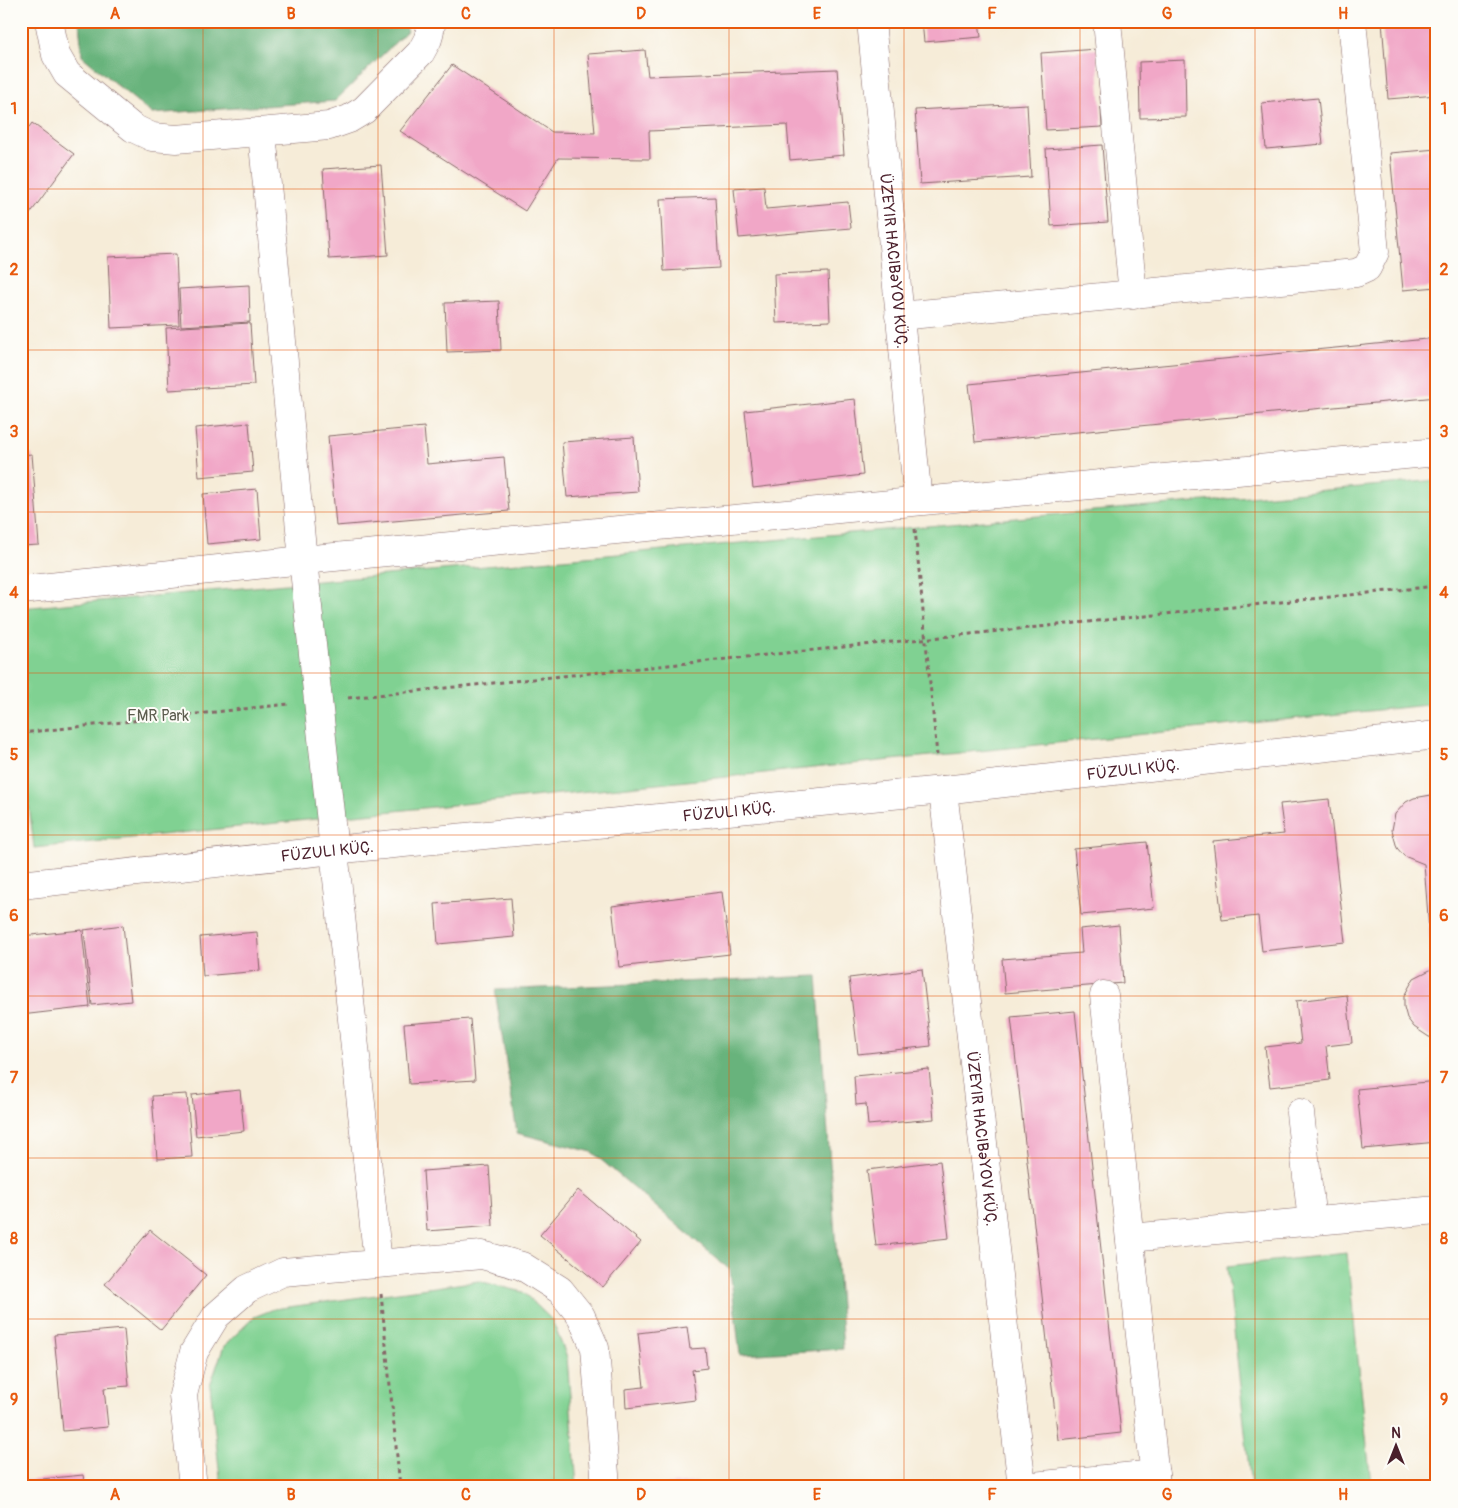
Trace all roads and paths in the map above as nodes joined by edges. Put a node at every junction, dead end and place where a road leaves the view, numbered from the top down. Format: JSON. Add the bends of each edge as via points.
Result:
{"nodes":[{"id":1,"x":49,"y":21,"type":"edge"},
{"id":2,"x":432,"y":21,"type":"edge"},
{"id":3,"x":871,"y":21,"type":"edge"},
{"id":4,"x":1108,"y":21,"type":"edge"},
{"id":5,"x":1352,"y":21,"type":"edge"},
{"id":6,"x":262,"y":133,"type":"junction"},
{"id":7,"x":1133,"y":295,"type":"junction"},
{"id":8,"x":899,"y":316,"type":"junction"},
{"id":9,"x":1437,"y":452,"type":"edge"},
{"id":10,"x":916,"y":514,"type":"junction"},
{"id":11,"x":302,"y":560,"type":"junction"},
{"id":12,"x":1437,"y":586,"type":"edge"},
{"id":13,"x":21,"y":590,"type":"edge"},
{"id":14,"x":927,"y":637,"type":"junction"},
{"id":15,"x":346,"y":698,"type":"dead end"},
{"id":16,"x":297,"y":704,"type":"dead end"},
{"id":17,"x":21,"y":733,"type":"edge"},
{"id":18,"x":1437,"y":735,"type":"edge"},
{"id":19,"x":938,"y":755,"type":"dead end"},
{"id":20,"x":944,"y":790,"type":"junction"},
{"id":21,"x":333,"y":850,"type":"junction"},
{"id":22,"x":21,"y":885,"type":"edge"},
{"id":23,"x":1104,"y":995,"type":"dead end"},
{"id":24,"x":1300,"y":1113,"type":"dead end"},
{"id":25,"x":1437,"y":1210,"type":"edge"},
{"id":26,"x":1312,"y":1222,"type":"junction"},
{"id":27,"x":1130,"y":1238,"type":"junction"},
{"id":28,"x":378,"y":1263,"type":"junction"},
{"id":29,"x":381,"y":1294,"type":"dead end"},
{"id":30,"x":1155,"y":1480,"type":"edge"},
{"id":31,"x":193,"y":1487,"type":"edge"},
{"id":32,"x":400,"y":1487,"type":"edge"},
{"id":33,"x":606,"y":1487,"type":"edge"},
{"id":34,"x":1022,"y":1487,"type":"edge"}],
"edges":[{"from":1,"to":6,"type":"street","via":[[56,55],[67,74],[133,128],[152,137],[176,139]]},
{"from":2,"to":6,"type":"street","via":[[421,52],[364,110],[329,126]]},
{"from":3,"to":8,"type":"street"},
{"from":4,"to":7,"type":"street"},
{"from":5,"to":7,"type":"street","via":[[1376,252],[1367,268],[1356,273]]},
{"from":6,"to":11,"type":"street"},
{"from":7,"to":8,"type":"street"},
{"from":8,"to":10,"type":"street"},
{"from":9,"to":10,"type":"street"},
{"from":10,"to":11,"type":"street"},
{"from":10,"to":14,"type":"path"},
{"from":11,"to":13,"type":"street"},
{"from":11,"to":21,"type":"street"},
{"from":12,"to":14,"type":"path"},
{"from":14,"to":15,"type":"path"},
{"from":14,"to":19,"type":"path"},
{"from":16,"to":17,"type":"path"},
{"from":18,"to":20,"type":"street","name":"FÜZULI KÜÇ."},
{"from":20,"to":21,"type":"street","name":"FÜZULI KÜÇ."},
{"from":20,"to":34,"type":"street"},
{"from":21,"to":22,"type":"street","name":"FÜZULI KÜÇ."},
{"from":21,"to":28,"type":"street"},
{"from":23,"to":27,"type":"street"},
{"from":24,"to":26,"type":"street"},
{"from":25,"to":26,"type":"street"},
{"from":26,"to":27,"type":"street"},
{"from":27,"to":30,"type":"street"},
{"from":28,"to":31,"type":"street","via":[[283,1272],[247,1290],[216,1316],[194,1352],[183,1395]]},
{"from":28,"to":33,"type":"street","via":[[482,1255],[522,1266],[560,1290],[581,1316],[594,1348]]},
{"from":29,"to":32,"type":"path"},
{"from":30,"to":34,"type":"street"}]}
